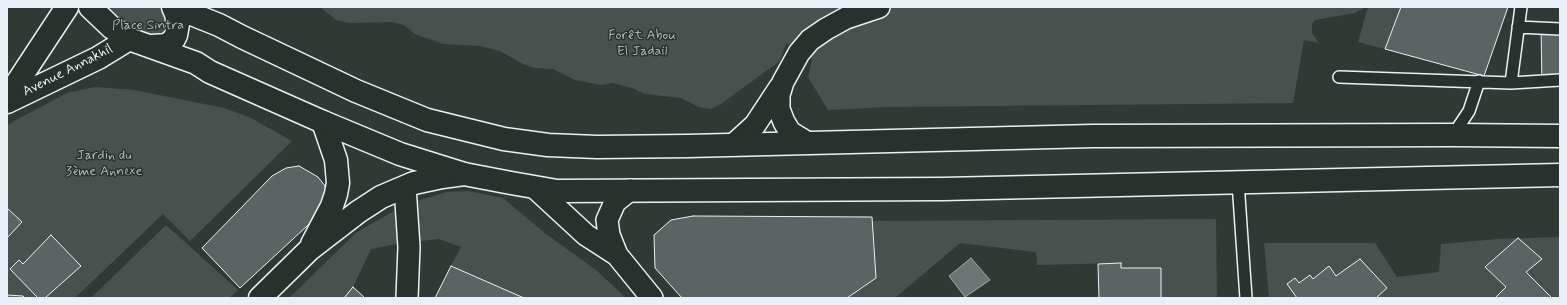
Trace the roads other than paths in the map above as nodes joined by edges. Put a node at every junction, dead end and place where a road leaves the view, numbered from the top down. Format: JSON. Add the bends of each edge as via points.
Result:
{"nodes":[{"id":1,"x":67,"y":7,"type":"edge"},
{"id":2,"x":90,"y":7,"type":"edge"},
{"id":3,"x":173,"y":7,"type":"edge"},
{"id":4,"x":879,"y":7,"type":"edge"},
{"id":5,"x":1521,"y":7,"type":"edge"},
{"id":6,"x":1518,"y":27,"type":"junction"},
{"id":7,"x":1560,"y":29,"type":"edge"},
{"id":8,"x":129,"y":39,"type":"junction"},
{"id":9,"x":152,"y":46,"type":"junction"},
{"id":10,"x":1339,"y":76,"type":"dead end"},
{"id":11,"x":1560,"y":80,"type":"edge"},
{"id":12,"x":1480,"y":81,"type":"junction"},
{"id":13,"x":783,"y":82,"type":"junction"},
{"id":14,"x":1511,"y":82,"type":"junction"},
{"id":15,"x":7,"y":98,"type":"edge"},
{"id":16,"x":7,"y":102,"type":"edge"},
{"id":17,"x":323,"y":122,"type":"junction"},
{"id":18,"x":1453,"y":135,"type":"junction"},
{"id":19,"x":1560,"y":136,"type":"edge"},
{"id":20,"x":808,"y":143,"type":"junction"},
{"id":21,"x":733,"y":145,"type":"junction"},
{"id":22,"x":464,"y":174,"type":"junction"},
{"id":23,"x":1560,"y":175,"type":"edge"},
{"id":24,"x":1238,"y":182,"type":"junction"},
{"id":25,"x":405,"y":187,"type":"junction"},
{"id":26,"x":534,"y":187,"type":"junction"},
{"id":27,"x":630,"y":190,"type":"junction"},
{"id":28,"x":310,"y":249,"type":"junction"},
{"id":29,"x":617,"y":255,"type":"junction"},
{"id":30,"x":260,"y":298,"type":"edge"},
{"id":31,"x":407,"y":298,"type":"edge"},
{"id":32,"x":652,"y":298,"type":"edge"},
{"id":33,"x":1246,"y":298,"type":"edge"}],
"edges":[{"from":1,"to":15,"type":"main road","name":"Avenue Annakhil"},
{"from":2,"to":8,"type":"main road","via":[[111,27]]},
{"from":3,"to":9,"type":"main road","via":[[178,24],[174,39],[167,45]]},
{"from":3,"to":21,"type":"main road","via":[[219,25],[356,91],[427,120],[504,139],[548,145],[597,147]]},
{"from":4,"to":13,"type":"street","via":[[846,18],[810,40],[799,53]]},
{"from":5,"to":6,"type":"lane"},
{"from":6,"to":7,"type":"lane"},
{"from":6,"to":14,"type":"lane"},
{"from":8,"to":9,"type":"main road"},
{"from":8,"to":16,"type":"main road","name":"Avenue Annakhil","via":[[98,58]]},
{"from":9,"to":17,"type":"main road","via":[[196,63],[210,72]]},
{"from":10,"to":12,"type":"lane"},
{"from":11,"to":14,"type":"lane"},
{"from":12,"to":14,"type":"lane"},
{"from":12,"to":18,"type":"lane","via":[[1469,111]]},
{"from":13,"to":20,"type":"street","via":[[779,95],[779,109],[784,122],[790,132]]},
{"from":13,"to":21,"type":"street","via":[[755,125]]},
{"from":17,"to":22,"type":"main road","via":[[400,154]]},
{"from":17,"to":28,"type":"main road","via":[[336,160],[338,183],[332,206]]},
{"from":18,"to":19,"type":"main road"},
{"from":18,"to":20,"type":"main road","via":[[1093,136]]},
{"from":20,"to":21,"type":"main road"},
{"from":22,"to":25,"type":"main road","via":[[431,179]]},
{"from":22,"to":26,"type":"main road"},
{"from":23,"to":24,"type":"main road"},
{"from":24,"to":27,"type":"main road","via":[[943,189]]},
{"from":24,"to":33,"type":"lane"},
{"from":25,"to":28,"type":"main road","via":[[381,197]]},
{"from":25,"to":31,"type":"street","via":[[409,247]]},
{"from":26,"to":27,"type":"main road","via":[[557,191]]},
{"from":26,"to":29,"type":"street","via":[[586,235]]},
{"from":27,"to":29,"type":"street","via":[[615,202],[607,220],[609,235]]},
{"from":28,"to":30,"type":"main road"},
{"from":29,"to":32,"type":"street"}]}
